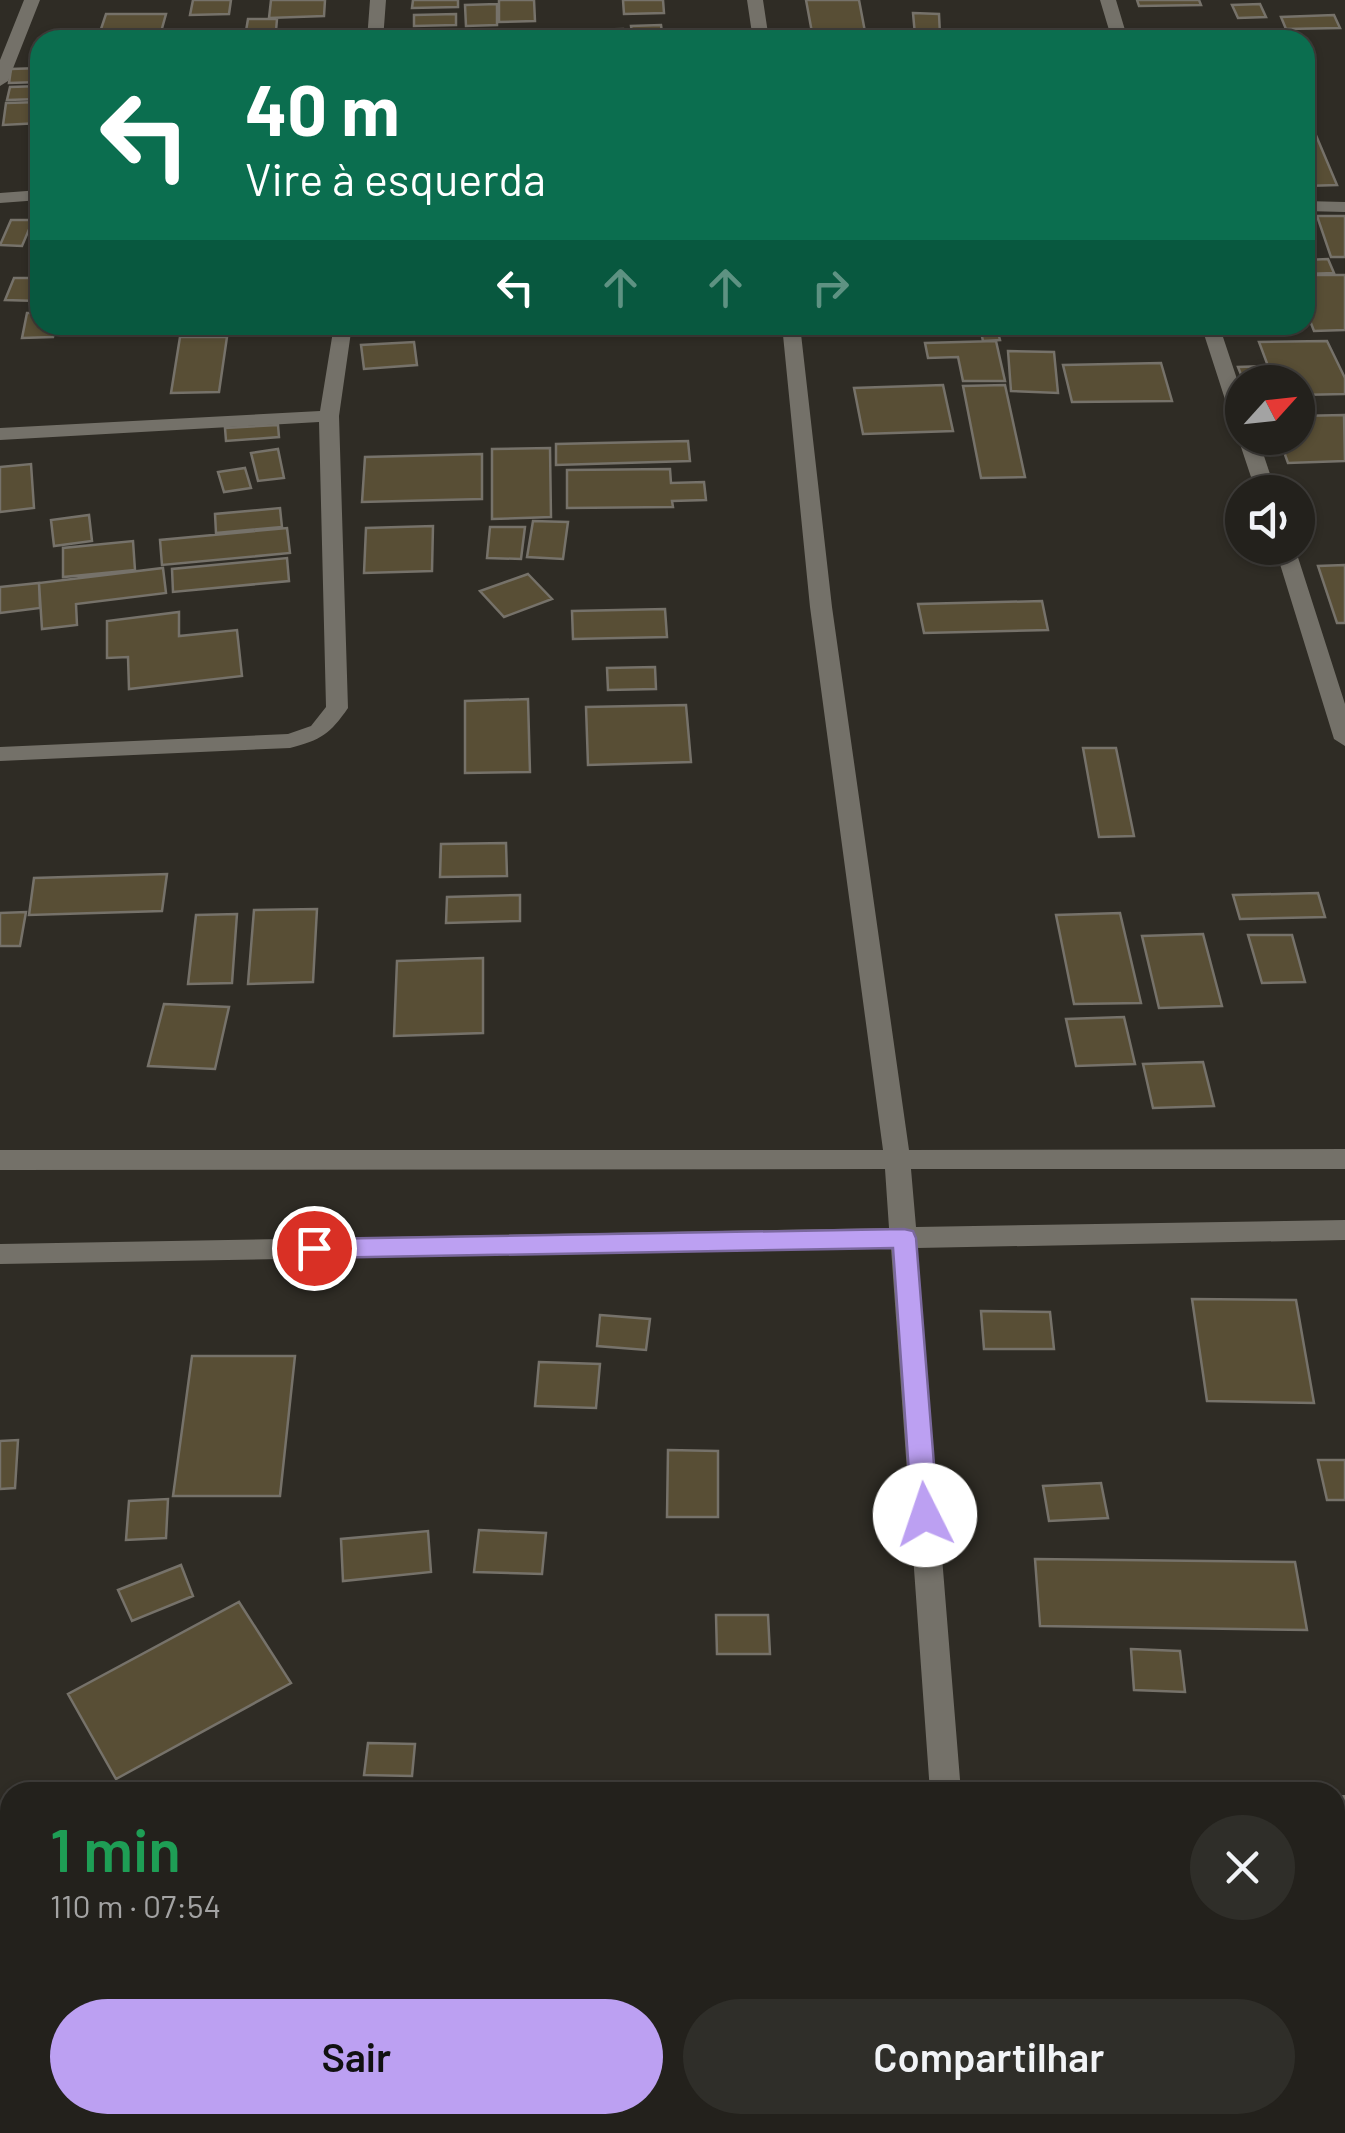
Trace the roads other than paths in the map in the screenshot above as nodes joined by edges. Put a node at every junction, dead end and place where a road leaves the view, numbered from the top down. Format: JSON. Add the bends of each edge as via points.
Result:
{"nodes":[{"id":1,"x":32,"y":0,"type":"edge"},
{"id":2,"x":378,"y":0,"type":"edge"},
{"id":3,"x":755,"y":0,"type":"edge"},
{"id":4,"x":1108,"y":0,"type":"edge"},
{"id":5,"x":376,"y":30,"type":"edge"},
{"id":6,"x":759,"y":30,"type":"edge"},
{"id":7,"x":1117,"y":30,"type":"edge"},
{"id":8,"x":0,"y":81,"type":"edge"},
{"id":9,"x":30,"y":196,"type":"edge"},
{"id":10,"x":0,"y":198,"type":"edge"},
{"id":11,"x":1315,"y":206,"type":"edge"},
{"id":12,"x":1345,"y":207,"type":"edge"},
{"id":13,"x":341,"y":335,"type":"edge"},
{"id":14,"x":792,"y":335,"type":"edge"},
{"id":15,"x":1213,"y":335,"type":"edge"},
{"id":16,"x":1225,"y":370,"type":"edge"},
{"id":17,"x":329,"y":416,"type":"junction"},
{"id":18,"x":0,"y":434,"type":"edge"},
{"id":19,"x":1292,"y":565,"type":"edge"},
{"id":20,"x":1335,"y":668,"type":"edge"},
{"id":21,"x":1345,"y":739,"type":"edge"},
{"id":22,"x":0,"y":754,"type":"edge"},
{"id":23,"x":898,"y":1156,"type":"junction"},
{"id":24,"x":1345,"y":1159,"type":"edge"},
{"id":25,"x":0,"y":1160,"type":"edge"},
{"id":26,"x":1345,"y":1230,"type":"edge"},
{"id":27,"x":904,"y":1238,"type":"junction"},
{"id":28,"x":0,"y":1254,"type":"edge"},
{"id":29,"x":945,"y":1782,"type":"edge"}],
"edges":[{"from":1,"to":8,"type":"street"},
{"from":2,"to":5,"type":"street"},
{"from":3,"to":6,"type":"street"},
{"from":4,"to":7,"type":"street"},
{"from":9,"to":10,"type":"street"},
{"from":11,"to":12,"type":"street"},
{"from":13,"to":17,"type":"street"},
{"from":14,"to":23,"type":"street","via":[[824,626]]},
{"from":15,"to":16,"type":"street"},
{"from":17,"to":18,"type":"street"},
{"from":17,"to":22,"type":"street","via":[[337,708],[319,730],[290,741]]},
{"from":19,"to":20,"type":"street"},
{"from":20,"to":21,"type":"street"},
{"from":23,"to":24,"type":"street"},
{"from":23,"to":25,"type":"street"},
{"from":23,"to":27,"type":"street"},
{"from":26,"to":27,"type":"street"},
{"from":27,"to":28,"type":"street"},
{"from":27,"to":29,"type":"street"}]}
